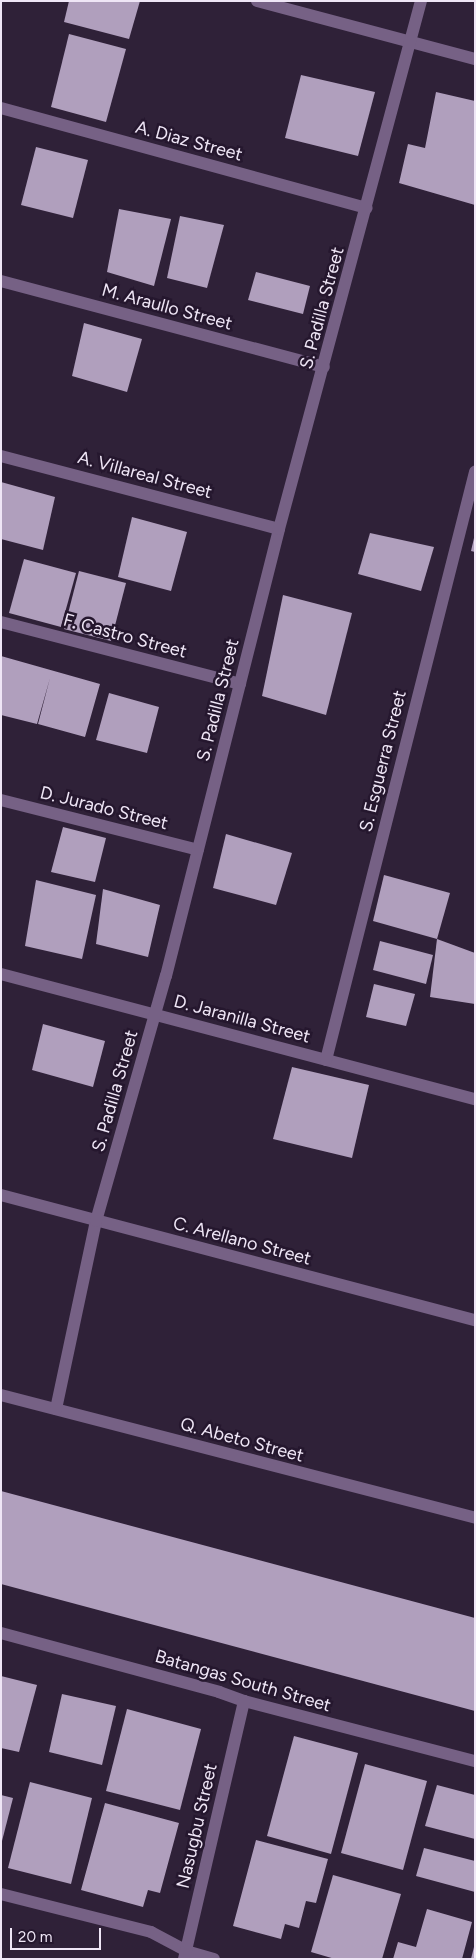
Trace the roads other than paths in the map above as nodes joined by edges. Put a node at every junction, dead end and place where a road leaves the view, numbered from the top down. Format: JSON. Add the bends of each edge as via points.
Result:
{"nodes":[{"id":1,"x":257,"y":1,"type":"edge"},
{"id":2,"x":421,"y":1,"type":"edge"},
{"id":3,"x":410,"y":43,"type":"junction"},
{"id":4,"x":475,"y":59,"type":"edge"},
{"id":5,"x":1,"y":108,"type":"edge"},
{"id":6,"x":367,"y":208,"type":"junction"},
{"id":7,"x":1,"y":281,"type":"edge"},
{"id":8,"x":324,"y":367,"type":"junction"},
{"id":9,"x":1,"y":456,"type":"edge"},
{"id":10,"x":475,"y":472,"type":"edge"},
{"id":11,"x":279,"y":529,"type":"junction"},
{"id":12,"x":1,"y":622,"type":"edge"},
{"id":13,"x":240,"y":684,"type":"junction"},
{"id":14,"x":1,"y":800,"type":"edge"},
{"id":15,"x":198,"y":850,"type":"junction"},
{"id":16,"x":1,"y":974,"type":"edge"},
{"id":17,"x":155,"y":1014,"type":"junction"},
{"id":18,"x":326,"y":1060,"type":"junction"},
{"id":19,"x":475,"y":1099,"type":"edge"},
{"id":20,"x":1,"y":1195,"type":"edge"},
{"id":21,"x":96,"y":1221,"type":"junction"},
{"id":22,"x":475,"y":1320,"type":"edge"},
{"id":23,"x":1,"y":1394,"type":"edge"},
{"id":24,"x":56,"y":1409,"type":"junction"},
{"id":25,"x":475,"y":1518,"type":"edge"},
{"id":26,"x":1,"y":1633,"type":"edge"},
{"id":27,"x":244,"y":1701,"type":"junction"},
{"id":28,"x":475,"y":1761,"type":"edge"},
{"id":29,"x":1,"y":1894,"type":"edge"},
{"id":30,"x":185,"y":1955,"type":"edge"},
{"id":31,"x":214,"y":1959,"type":"edge"}],
"edges":[{"from":1,"to":3,"type":"street"},
{"from":2,"to":3,"type":"street","name":"S. Padilla Street"},
{"from":3,"to":4,"type":"street"},
{"from":3,"to":6,"type":"street","name":"S. Padilla Street"},
{"from":5,"to":6,"type":"street","name":"A. Diaz Street"},
{"from":6,"to":8,"type":"street","name":"S. Padilla Street"},
{"from":7,"to":8,"type":"street","name":"M. Araullo Street"},
{"from":8,"to":11,"type":"street","name":"S. Padilla Street"},
{"from":9,"to":11,"type":"street","name":"A. Villareal Street"},
{"from":10,"to":18,"type":"street","name":"S. Esguerra Street"},
{"from":11,"to":13,"type":"street","name":"S. Padilla Street"},
{"from":12,"to":13,"type":"street","name":"F. Castro Street"},
{"from":13,"to":15,"type":"street","name":"S. Padilla Street"},
{"from":14,"to":15,"type":"street","name":"D. Jurado Street"},
{"from":15,"to":17,"type":"street","name":"S. Padilla Street"},
{"from":16,"to":17,"type":"street","name":"D. Jaranilla Street"},
{"from":17,"to":18,"type":"street","name":"D. Jaranilla Street"},
{"from":17,"to":21,"type":"street","name":"S. Padilla Street"},
{"from":18,"to":19,"type":"street","name":"D. Jaranilla Street"},
{"from":20,"to":21,"type":"street","name":"C. Arellano Street"},
{"from":21,"to":22,"type":"street","name":"C. Arellano Street"},
{"from":21,"to":24,"type":"street","name":"S. Padilla Street"},
{"from":23,"to":24,"type":"street","name":"Q. Abeto Street"},
{"from":24,"to":25,"type":"street","name":"Q. Abeto Street"},
{"from":26,"to":27,"type":"street","name":"Batangas South Street"},
{"from":27,"to":28,"type":"street","name":"Batangas South Street"},
{"from":27,"to":30,"type":"street","name":"Nasugbu Street"},
{"from":29,"to":30,"type":"street","via":[[151,1932]]},
{"from":30,"to":31,"type":"street"}]}
